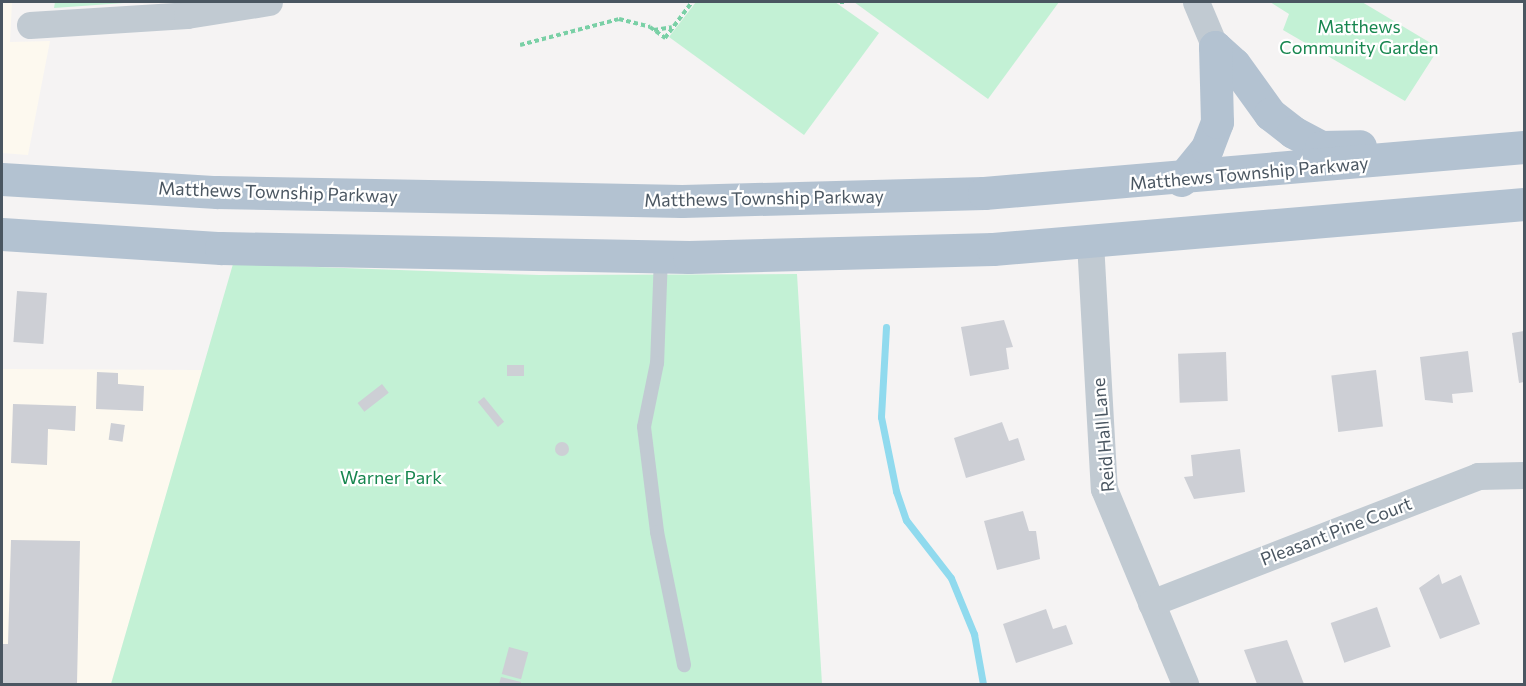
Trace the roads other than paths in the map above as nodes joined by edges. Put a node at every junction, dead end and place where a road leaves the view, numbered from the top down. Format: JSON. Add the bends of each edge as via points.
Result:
{"nodes":[{"id":1,"x":269,"y":2,"type":"edge"},
{"id":2,"x":1196,"y":2,"type":"edge"},
{"id":3,"x":30,"y":25,"type":"dead end"},
{"id":4,"x":1215,"y":47,"type":"junction"},
{"id":5,"x":1524,"y":147,"type":"edge"},
{"id":6,"x":1478,"y":153,"type":"junction"},
{"id":7,"x":2,"y":179,"type":"edge"},
{"id":8,"x":1181,"y":180,"type":"junction"},
{"id":9,"x":1524,"y":204,"type":"edge"},
{"id":10,"x":2,"y":234,"type":"edge"},
{"id":11,"x":1090,"y":242,"type":"junction"},
{"id":12,"x":661,"y":256,"type":"junction"},
{"id":13,"x":1524,"y":475,"type":"edge"},
{"id":14,"x":1151,"y":603,"type":"junction"},
{"id":15,"x":684,"y":665,"type":"dead end"},
{"id":16,"x":1185,"y":684,"type":"edge"}],
"edges":[{"from":1,"to":3,"type":"street","via":[[188,15]]},
{"from":2,"to":4,"type":"street"},
{"from":4,"to":6,"type":"main road","via":[[1234,64],[1270,114],[1322,147],[1450,140]]},
{"from":4,"to":8,"type":"main road","via":[[1217,122],[1207,148]]},
{"from":5,"to":6,"type":"main road","name":"Matthews Township Parkway"},
{"from":6,"to":8,"type":"main road","name":"Matthews Township Parkway"},
{"from":7,"to":8,"type":"main road","name":"Matthews Township Parkway","via":[[217,192],[682,201],[984,193]]},
{"from":9,"to":11,"type":"main road"},
{"from":10,"to":12,"type":"main road","via":[[221,248]]},
{"from":11,"to":12,"type":"main road"},
{"from":11,"to":14,"type":"street","name":"Reid Hall Lane","via":[[1104,489]]},
{"from":12,"to":15,"type":"lane","via":[[657,363],[644,427],[657,532]]},
{"from":13,"to":14,"type":"street","name":"Pleasant Pine Court","via":[[1478,476]]},
{"from":14,"to":16,"type":"street","name":"Reid Hall Lane"}]}
